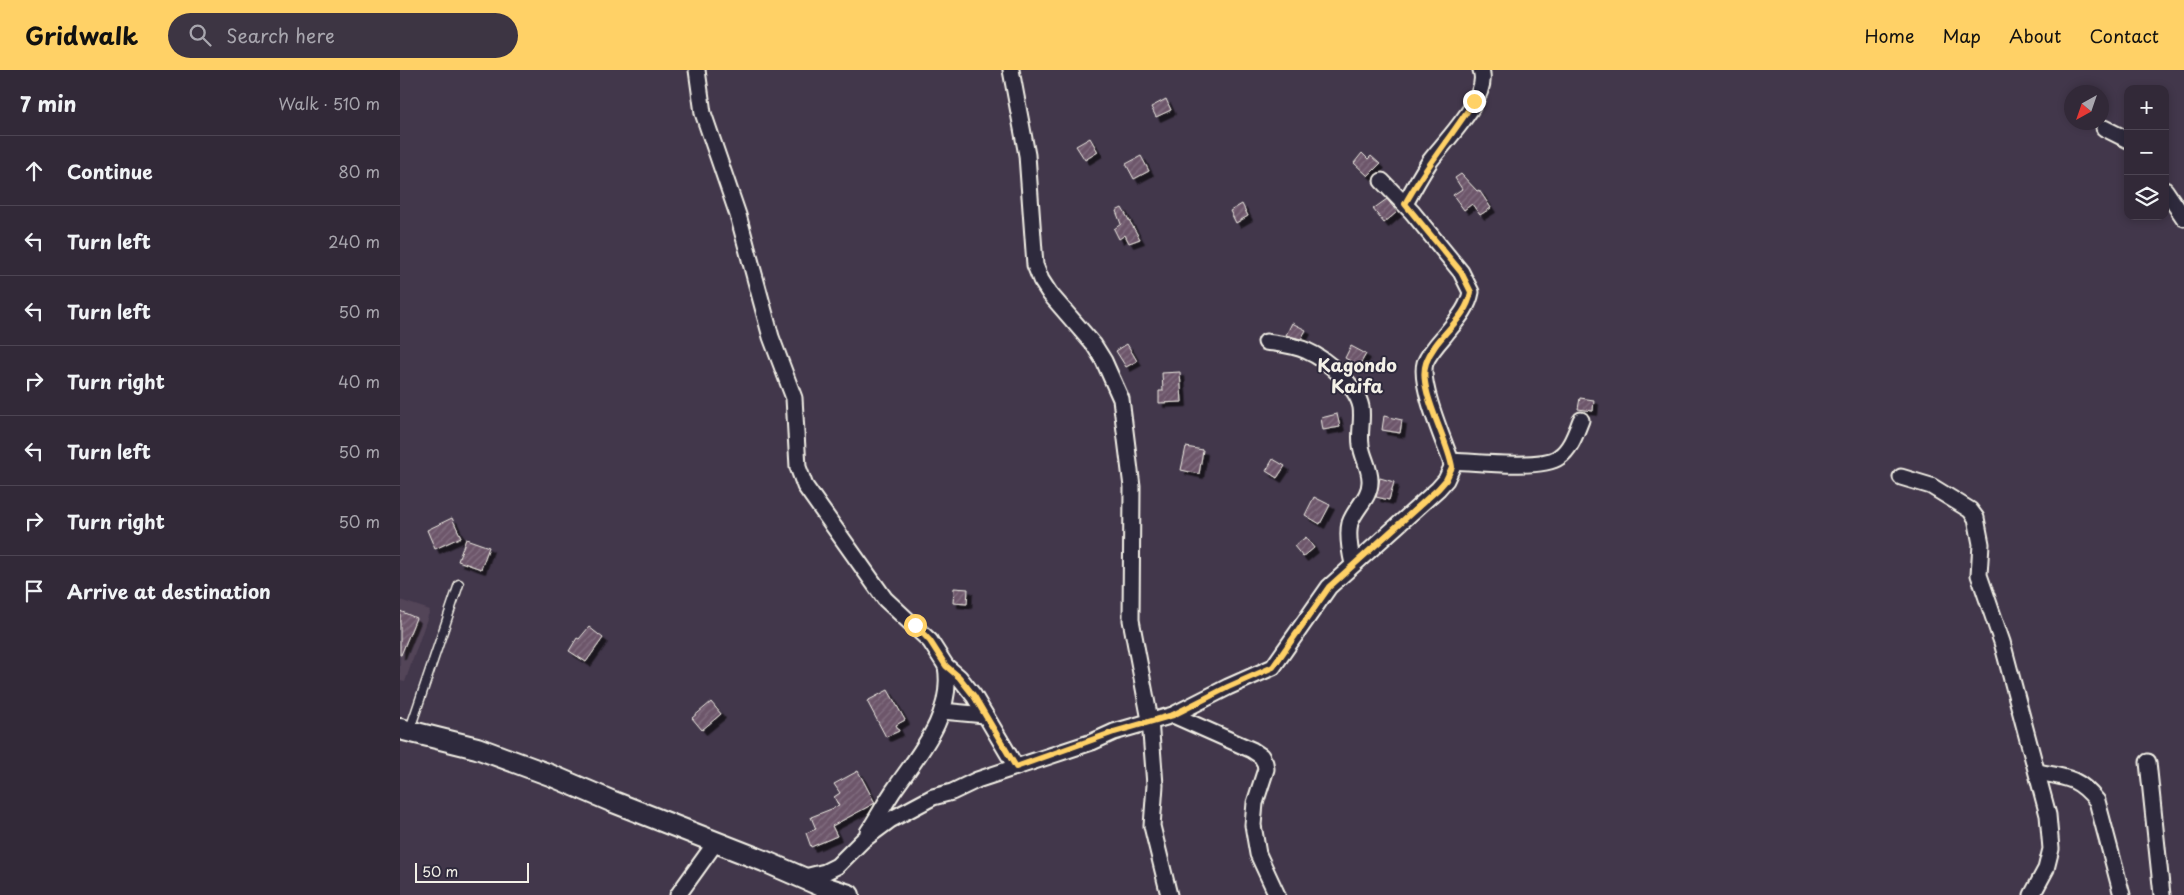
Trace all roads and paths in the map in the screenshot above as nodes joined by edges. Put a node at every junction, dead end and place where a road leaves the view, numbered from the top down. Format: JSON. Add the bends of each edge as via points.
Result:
{"nodes":[{"id":1,"x":698,"y":70,"type":"edge"},
{"id":2,"x":1012,"y":70,"type":"edge"},
{"id":3,"x":1481,"y":70,"type":"edge"},
{"id":4,"x":2108,"y":130,"type":"edge"},
{"id":5,"x":2124,"y":138,"type":"edge"},
{"id":6,"x":1382,"y":181,"type":"dead end"},
{"id":7,"x":2169,"y":196,"type":"edge"},
{"id":8,"x":1405,"y":204,"type":"junction"},
{"id":9,"x":2184,"y":218,"type":"edge"},
{"id":10,"x":1266,"y":342,"type":"dead end"},
{"id":11,"x":1581,"y":420,"type":"dead end"},
{"id":12,"x":1451,"y":460,"type":"junction"},
{"id":13,"x":1901,"y":477,"type":"dead end"},
{"id":14,"x":1353,"y":564,"type":"junction"},
{"id":15,"x":459,"y":584,"type":"dead end"},
{"id":16,"x":946,"y":666,"type":"junction"},
{"id":17,"x":942,"y":711,"type":"junction"},
{"id":18,"x":986,"y":715,"type":"junction"},
{"id":19,"x":1173,"y":715,"type":"junction"},
{"id":20,"x":1150,"y":720,"type":"junction"},
{"id":21,"x":404,"y":730,"type":"edge"},
{"id":22,"x":2148,"y":762,"type":"dead end"},
{"id":23,"x":1016,"y":767,"type":"junction"},
{"id":24,"x":2037,"y":772,"type":"junction"},
{"id":25,"x":863,"y":840,"type":"junction"},
{"id":26,"x":716,"y":842,"type":"junction"},
{"id":27,"x":801,"y":878,"type":"junction"},
{"id":28,"x":678,"y":895,"type":"edge"},
{"id":29,"x":849,"y":895,"type":"edge"},
{"id":30,"x":1170,"y":895,"type":"edge"},
{"id":31,"x":1277,"y":895,"type":"edge"},
{"id":32,"x":2032,"y":895,"type":"edge"},
{"id":33,"x":2122,"y":895,"type":"edge"},
{"id":34,"x":2162,"y":895,"type":"edge"}],
"edges":[{"from":1,"to":16,"type":"street","via":[[703,113],[738,215],[770,337],[794,398],[798,467],[805,486],[885,599],[930,641]]},
{"from":2,"to":20,"type":"street","via":[[1027,156],[1036,265],[1050,294],[1099,353],[1121,399],[1132,487],[1132,620]]},
{"from":3,"to":8,"type":"street","via":[[1479,94],[1432,159]]},
{"from":4,"to":5,"type":"street"},
{"from":6,"to":8,"type":"street"},
{"from":7,"to":9,"type":"street"},
{"from":8,"to":12,"type":"street","via":[[1461,272],[1471,292],[1466,308],[1425,364],[1424,375],[1430,399]]},
{"from":10,"to":14,"type":"street","via":[[1307,351],[1321,360],[1340,374],[1360,405],[1360,442],[1370,481],[1366,496],[1350,523],[1349,545]]},
{"from":11,"to":12,"type":"street","via":[[1574,438],[1561,456],[1552,461],[1533,464]]},
{"from":12,"to":14,"type":"street","via":[[1452,467],[1438,489]]},
{"from":13,"to":24,"type":"street","via":[[1931,486],[1970,510],[1976,518],[1981,544],[1979,575],[2002,642]]},
{"from":14,"to":19,"type":"street","via":[[1329,587],[1273,667]]},
{"from":15,"to":21,"type":"lane"},
{"from":16,"to":17,"type":"street","via":[[948,691]]},
{"from":16,"to":18,"type":"street","via":[[964,683]]},
{"from":17,"to":18,"type":"street"},
{"from":17,"to":25,"type":"street","via":[[918,757]]},
{"from":18,"to":23,"type":"street"},
{"from":19,"to":20,"type":"street"},
{"from":19,"to":31,"type":"street","via":[[1262,756],[1266,769],[1252,825],[1258,854]]},
{"from":20,"to":23,"type":"street"},
{"from":20,"to":30,"type":"street","via":[[1154,785],[1152,826]]},
{"from":21,"to":26,"type":"street","via":[[477,748]]},
{"from":22,"to":34,"type":"street"},
{"from":23,"to":25,"type":"street","via":[[933,797],[890,820]]},
{"from":24,"to":32,"type":"street","via":[[2048,815],[2051,849],[2046,869]]},
{"from":24,"to":33,"type":"street","via":[[2077,781],[2097,800]]},
{"from":25,"to":27,"type":"street","via":[[837,866]]},
{"from":26,"to":27,"type":"street"},
{"from":26,"to":28,"type":"street"},
{"from":27,"to":29,"type":"street"}]}
